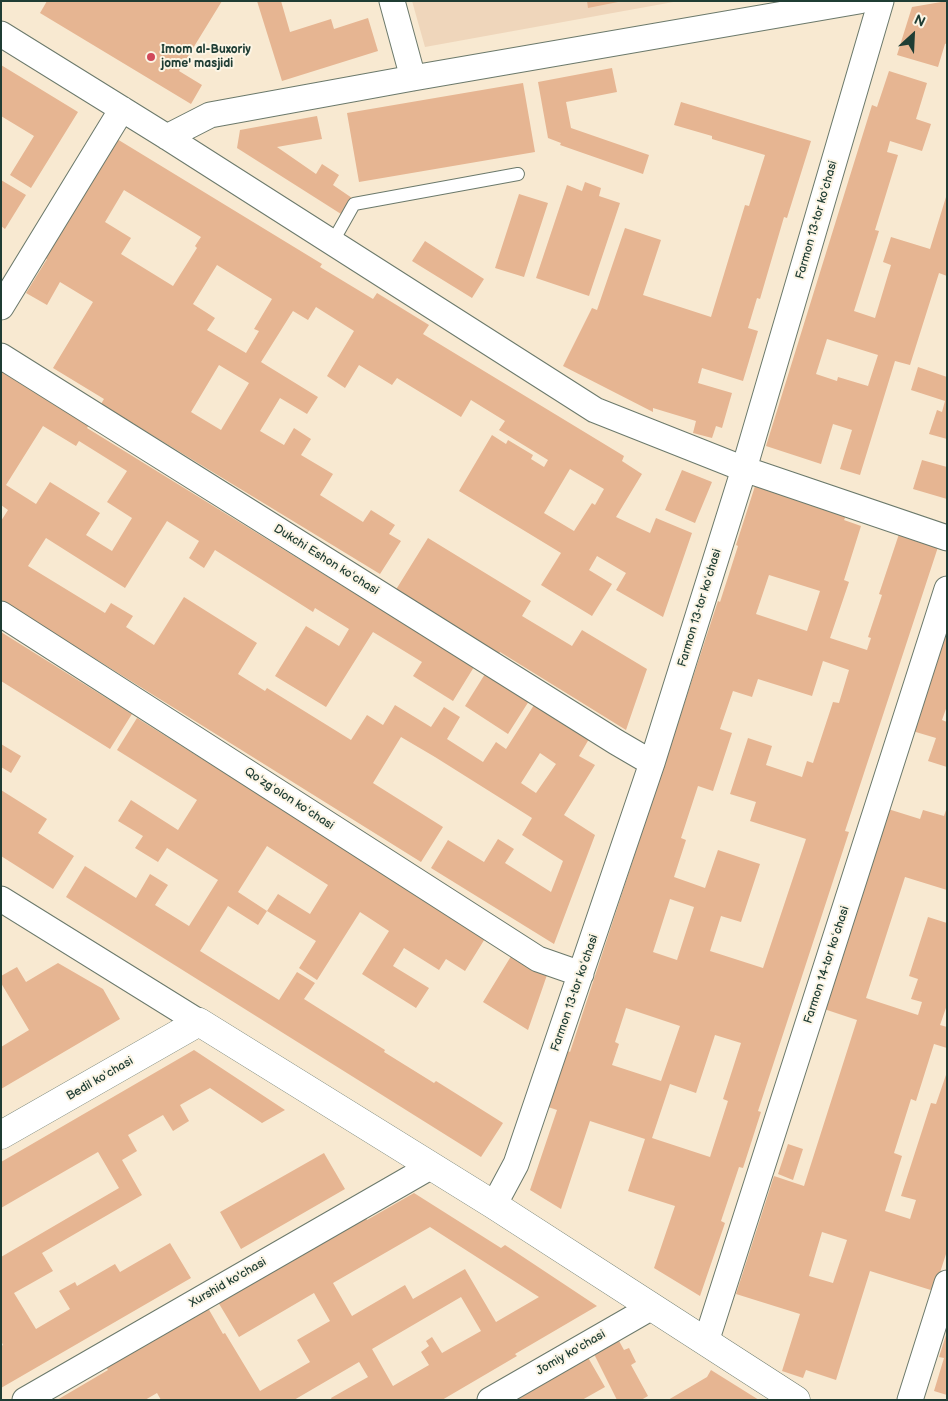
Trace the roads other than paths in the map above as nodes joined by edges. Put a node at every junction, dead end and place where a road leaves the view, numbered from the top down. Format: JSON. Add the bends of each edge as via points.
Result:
{"nodes":[{"id":1,"x":392,"y":1,"type":"edge"},
{"id":2,"x":858,"y":1,"type":"edge"},
{"id":3,"x":881,"y":1,"type":"edge"},
{"id":4,"x":1,"y":34,"type":"edge"},
{"id":5,"x":413,"y":78,"type":"junction"},
{"id":6,"x":122,"y":109,"type":"junction"},
{"id":7,"x":167,"y":137,"type":"junction"},
{"id":8,"x":518,"y":174,"type":"dead end"},
{"id":9,"x":332,"y":243,"type":"junction"},
{"id":10,"x":1,"y":307,"type":"edge"},
{"id":11,"x":1,"y":356,"type":"edge"},
{"id":12,"x":744,"y":468,"type":"junction"},
{"id":13,"x":947,"y":538,"type":"edge"},
{"id":14,"x":947,"y":589,"type":"edge"},
{"id":15,"x":1,"y":614,"type":"edge"},
{"id":16,"x":652,"y":763,"type":"junction"},
{"id":17,"x":1,"y":899,"type":"edge"},
{"id":18,"x":581,"y":974,"type":"junction"},
{"id":19,"x":199,"y":1022,"type":"junction"},
{"id":20,"x":1,"y":1135,"type":"edge"},
{"id":21,"x":430,"y":1166,"type":"junction"},
{"id":22,"x":494,"y":1205,"type":"junction"},
{"id":23,"x":947,"y":1283,"type":"edge"},
{"id":24,"x":652,"y":1307,"type":"junction"},
{"id":25,"x":706,"y":1342,"type":"junction"},
{"id":26,"x":26,"y":1400,"type":"edge"},
{"id":27,"x":490,"y":1400,"type":"edge"},
{"id":28,"x":796,"y":1400,"type":"edge"},
{"id":29,"x":910,"y":1400,"type":"edge"}],
"edges":[{"from":1,"to":5,"type":"street"},
{"from":2,"to":5,"type":"street"},
{"from":3,"to":12,"type":"street","name":"Farmon 13-tor koʻchasi"},
{"from":4,"to":6,"type":"street"},
{"from":5,"to":7,"type":"street","via":[[210,115]]},
{"from":6,"to":7,"type":"street"},
{"from":6,"to":10,"type":"street"},
{"from":7,"to":9,"type":"street"},
{"from":8,"to":9,"type":"lane","via":[[354,204]]},
{"from":9,"to":12,"type":"street","via":[[595,410]]},
{"from":11,"to":16,"type":"street","name":"Dukchi Eshon koʻchasi"},
{"from":12,"to":13,"type":"street"},
{"from":12,"to":16,"type":"street","name":"Farmon 13-tor koʻchasi"},
{"from":14,"to":25,"type":"street","name":"Farmon 14-tor koʻchasi"},
{"from":15,"to":18,"type":"street","name":"Qoʻzgʻolon koʻchasi","via":[[538,959]]},
{"from":16,"to":18,"type":"street","name":"Farmon 13-tor koʻchasi"},
{"from":17,"to":19,"type":"street"},
{"from":18,"to":22,"type":"street","name":"Farmon 13-tor koʻchasi","via":[[516,1164]]},
{"from":19,"to":20,"type":"street","name":"Bedil koʻchasi"},
{"from":19,"to":21,"type":"street"},
{"from":21,"to":22,"type":"street"},
{"from":21,"to":26,"type":"street","name":"Xurshid ko'chasi"},
{"from":22,"to":24,"type":"street"},
{"from":23,"to":29,"type":"street"},
{"from":24,"to":25,"type":"street"},
{"from":24,"to":27,"type":"street","name":"Jomiy ko'chasi"},
{"from":25,"to":28,"type":"street"}]}
